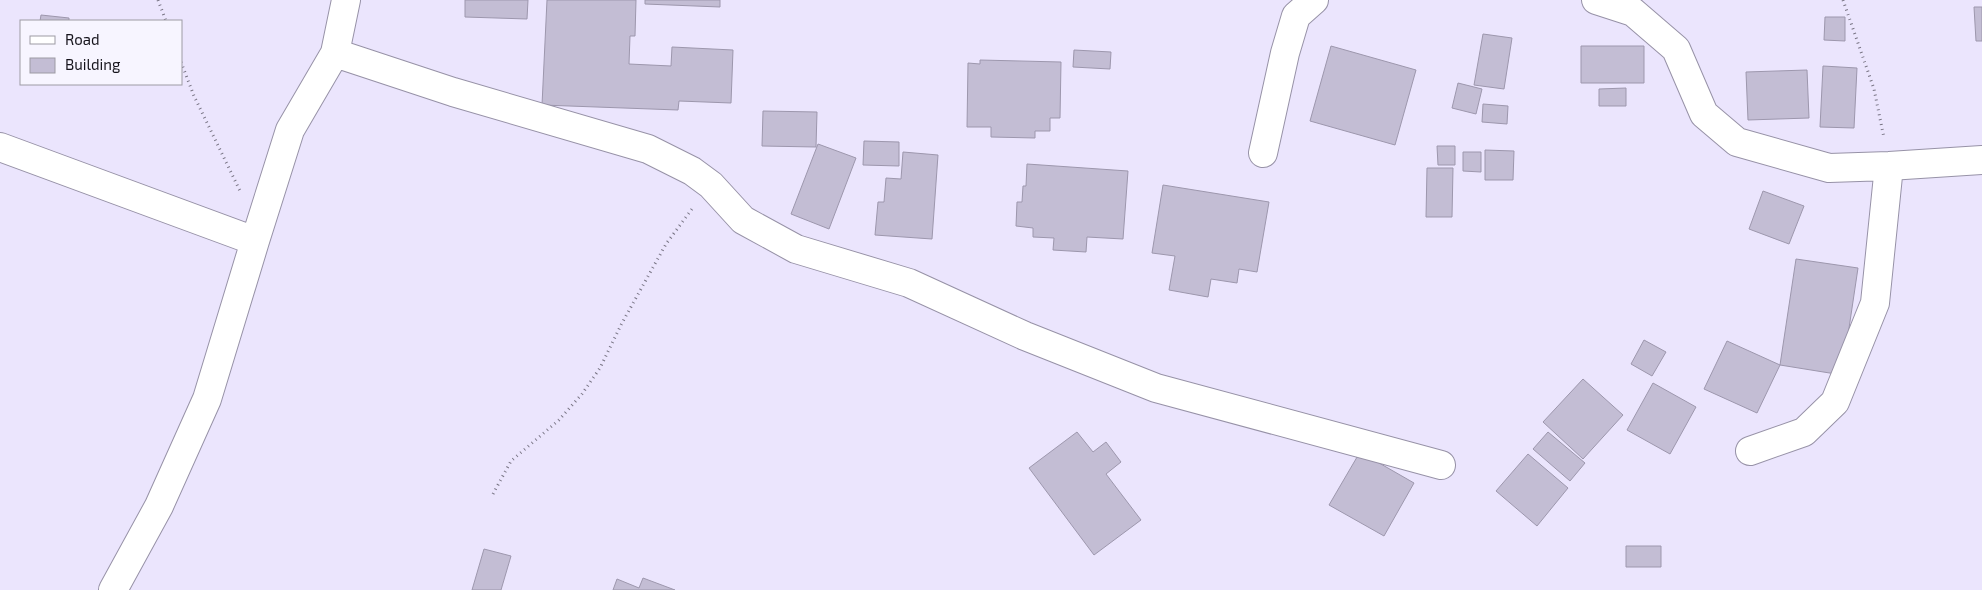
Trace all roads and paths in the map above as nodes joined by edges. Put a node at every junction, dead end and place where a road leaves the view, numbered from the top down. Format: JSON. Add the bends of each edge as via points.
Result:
{"nodes":[{"id":1,"x":158,"y":0,"type":"edge"},
{"id":2,"x":346,"y":0,"type":"edge"},
{"id":3,"x":1314,"y":0,"type":"edge"},
{"id":4,"x":1596,"y":0,"type":"edge"},
{"id":5,"x":1843,"y":0,"type":"edge"},
{"id":6,"x":166,"y":20,"type":"edge"},
{"id":7,"x":335,"y":53,"type":"junction"},
{"id":8,"x":182,"y":65,"type":"edge"},
{"id":9,"x":0,"y":147,"type":"edge"},
{"id":10,"x":1263,"y":153,"type":"dead end"},
{"id":11,"x":1982,"y":160,"type":"edge"},
{"id":12,"x":1889,"y":166,"type":"junction"},
{"id":13,"x":711,"y":185,"type":"junction"},
{"id":14,"x":257,"y":234,"type":"junction"},
{"id":15,"x":1750,"y":451,"type":"dead end"},
{"id":16,"x":1441,"y":465,"type":"dead end"},
{"id":17,"x":493,"y":494,"type":"dead end"},
{"id":18,"x":112,"y":590,"type":"edge"}],
"edges":[{"from":1,"to":6,"type":"path"},
{"from":2,"to":7,"type":"street"},
{"from":3,"to":10,"type":"street","via":[[1296,16]]},
{"from":4,"to":12,"type":"street","via":[[1633,12],[1676,49],[1704,114],[1737,142],[1829,168]]},
{"from":5,"to":12,"type":"path","via":[[1874,89]]},
{"from":7,"to":13,"type":"street","via":[[648,149],[692,171]]},
{"from":7,"to":14,"type":"street","via":[[290,130]]},
{"from":8,"to":14,"type":"path"},
{"from":9,"to":14,"type":"street"},
{"from":11,"to":12,"type":"street"},
{"from":12,"to":15,"type":"street","via":[[1875,303],[1835,402],[1804,432]]},
{"from":13,"to":16,"type":"street","via":[[744,220],[796,249],[909,283],[1025,336],[1156,388]]},
{"from":13,"to":17,"type":"path","via":[[666,244],[587,387],[559,420],[511,461]]},
{"from":14,"to":18,"type":"street","via":[[208,399],[159,506]]}]}
